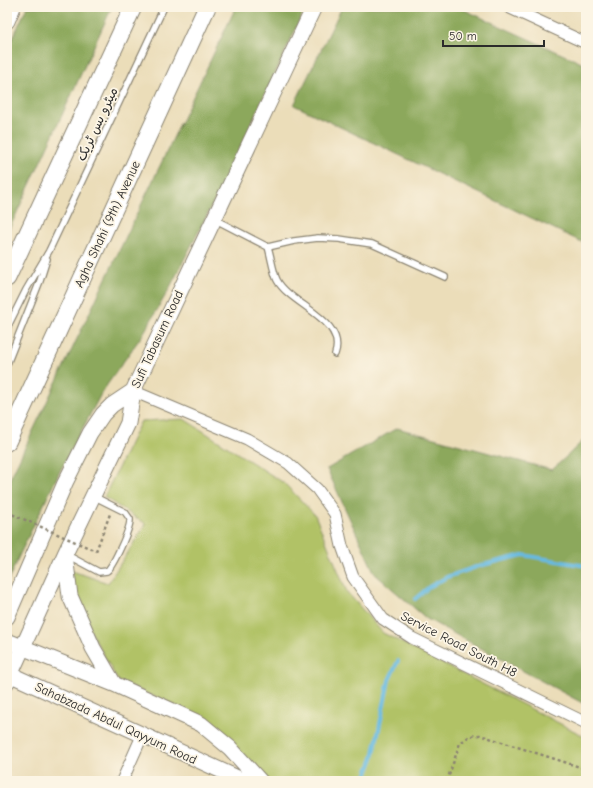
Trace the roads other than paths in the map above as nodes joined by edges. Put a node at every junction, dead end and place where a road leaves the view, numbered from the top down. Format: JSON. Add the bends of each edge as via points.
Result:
{"nodes":[{"id":1,"x":13,"y":7,"type":"edge"},
{"id":2,"x":133,"y":7,"type":"edge"},
{"id":3,"x":164,"y":7,"type":"edge"},
{"id":4,"x":207,"y":7,"type":"edge"},
{"id":5,"x":314,"y":7,"type":"edge"},
{"id":6,"x":508,"y":7,"type":"edge"},
{"id":7,"x":7,"y":21,"type":"edge"},
{"id":8,"x":586,"y":43,"type":"edge"},
{"id":9,"x":214,"y":219,"type":"junction"},
{"id":10,"x":268,"y":247,"type":"junction"},
{"id":11,"x":49,"y":251,"type":"junction"},
{"id":12,"x":446,"y":277,"type":"dead end"},
{"id":13,"x":7,"y":278,"type":"edge"},
{"id":14,"x":7,"y":328,"type":"edge"},
{"id":15,"x":335,"y":354,"type":"dead end"},
{"id":16,"x":7,"y":364,"type":"edge"},
{"id":17,"x":132,"y":391,"type":"junction"},
{"id":18,"x":7,"y":442,"type":"edge"},
{"id":19,"x":93,"y":496,"type":"junction"},
{"id":20,"x":65,"y":554,"type":"junction"},
{"id":21,"x":7,"y":618,"type":"edge"},
{"id":22,"x":7,"y":641,"type":"edge"},
{"id":23,"x":22,"y":647,"type":"junction"},
{"id":24,"x":8,"y":677,"type":"edge"},
{"id":25,"x":114,"y":684,"type":"junction"},
{"id":26,"x":586,"y":723,"type":"edge"},
{"id":27,"x":142,"y":736,"type":"junction"},
{"id":28,"x":122,"y":781,"type":"edge"},
{"id":29,"x":244,"y":781,"type":"edge"},
{"id":30,"x":260,"y":781,"type":"edge"}],
"edges":[{"from":1,"to":7,"type":"street"},
{"from":2,"to":13,"type":"main road"},
{"from":3,"to":11,"type":"lane","name":"میٹرو بس ٹریک"},
{"from":4,"to":18,"type":"main road","name":"Agha Shahi (9th) Avenue"},
{"from":5,"to":9,"type":"street","name":"Sufi Tabasum Road"},
{"from":6,"to":8,"type":"street"},
{"from":9,"to":10,"type":"lane"},
{"from":9,"to":17,"type":"street","name":"Sufi Tabasum Road"},
{"from":10,"to":12,"type":"lane","via":[[318,238],[372,244]]},
{"from":10,"to":15,"type":"lane","via":[[277,280],[285,290],[325,321],[332,330],[338,344]]},
{"from":11,"to":14,"type":"lane","name":"میٹرو بس ٹریک"},
{"from":11,"to":16,"type":"lane","name":"میٹرو بس ٹریک","via":[[40,281]]},
{"from":17,"to":19,"type":"street","name":"Sufi Tabasum Road","via":[[128,424]]},
{"from":17,"to":21,"type":"street","via":[[103,414],[90,433],[65,483]]},
{"from":17,"to":26,"type":"street","name":"Service Road South H8","via":[[247,439],[288,463],[317,489],[335,514],[342,546],[353,577],[383,619],[412,638]]},
{"from":19,"to":20,"type":"street","name":"Sufi Tabasum Road"},
{"from":19,"to":20,"type":"lane","via":[[128,516],[130,522],[110,569],[99,572]]},
{"from":20,"to":23,"type":"street","name":"Sufi Tabasum Road"},
{"from":20,"to":25,"type":"street","via":[[70,596],[93,648]]},
{"from":22,"to":23,"type":"street"},
{"from":23,"to":24,"type":"street","name":"Sufi Tabasum Road"},
{"from":23,"to":25,"type":"street"},
{"from":24,"to":27,"type":"street","name":"Sahabzada Abdul Qayyum Road"},
{"from":25,"to":30,"type":"street","via":[[202,724],[230,748]]},
{"from":27,"to":28,"type":"street"},
{"from":27,"to":29,"type":"street","name":"Sahabzada Abdul Qayyum Road"}]}
